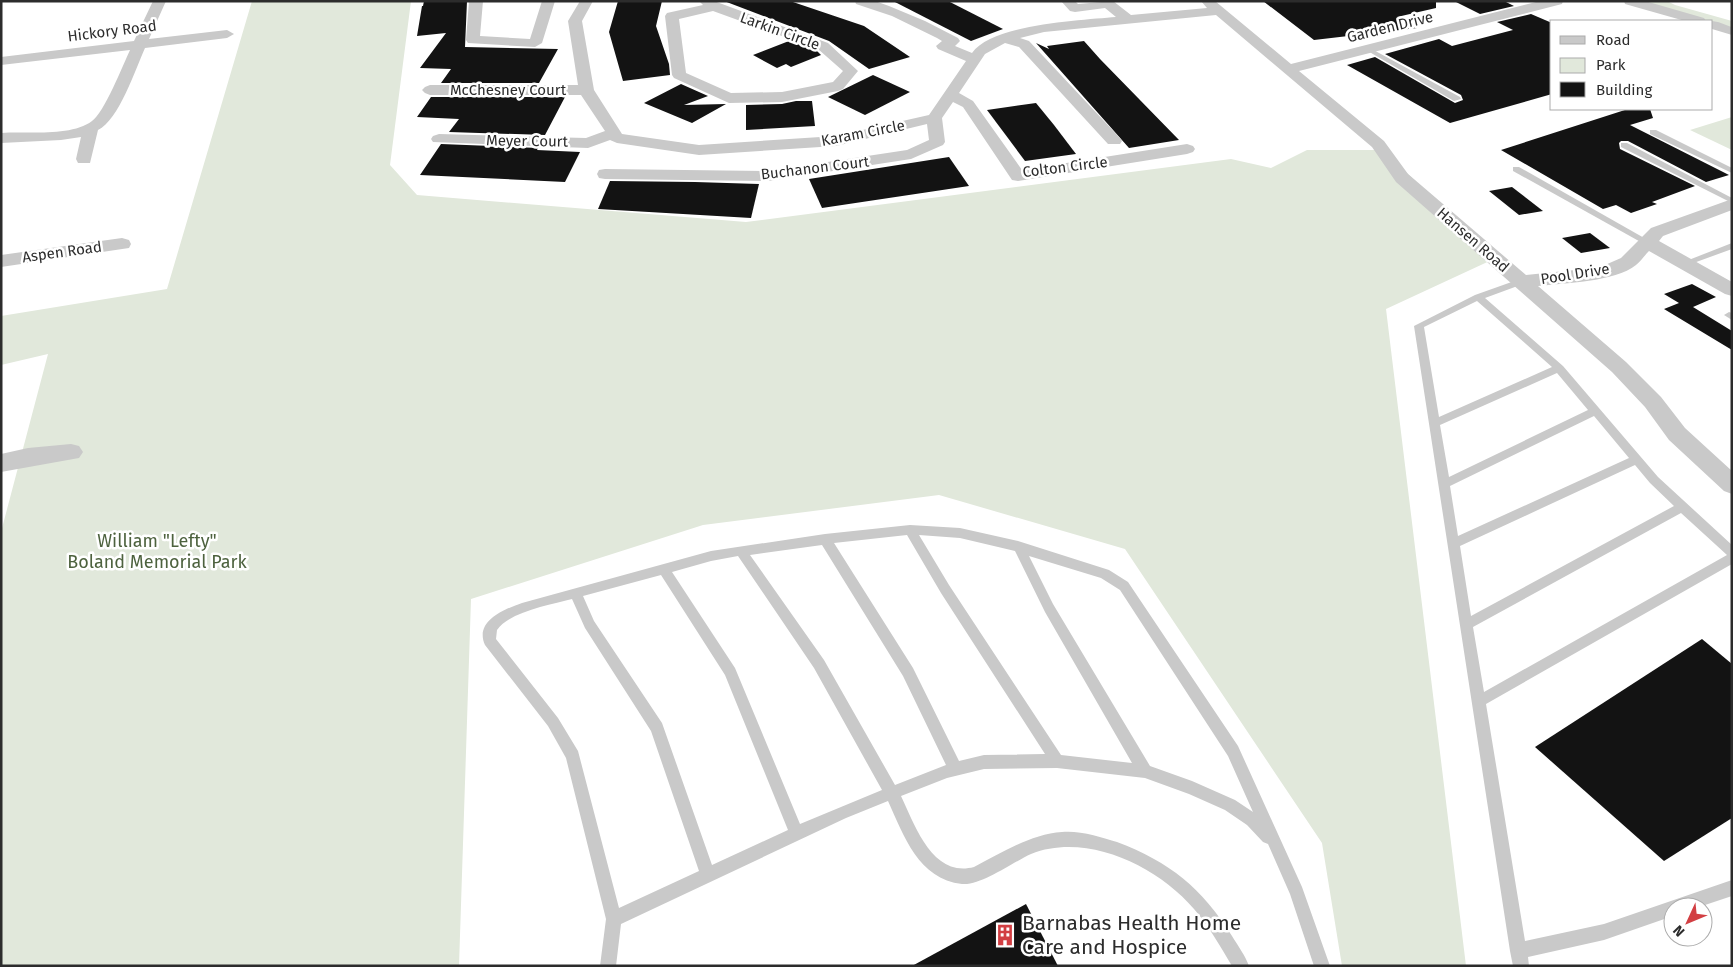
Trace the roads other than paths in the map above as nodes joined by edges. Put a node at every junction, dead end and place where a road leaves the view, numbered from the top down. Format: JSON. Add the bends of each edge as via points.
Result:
{"nodes":[{"id":1,"x":160,"y":1,"type":"edge"},
{"id":2,"x":476,"y":1,"type":"edge"},
{"id":3,"x":587,"y":1,"type":"edge"},
{"id":4,"x":861,"y":1,"type":"edge"},
{"id":5,"x":1066,"y":1,"type":"edge"},
{"id":6,"x":1557,"y":1,"type":"edge"},
{"id":7,"x":1630,"y":1,"type":"edge"},
{"id":8,"x":1106,"y":3,"type":"edge"},
{"id":9,"x":709,"y":4,"type":"edge"},
{"id":10,"x":1212,"y":6,"type":"edge"},
{"id":11,"x":547,"y":8,"type":"edge"},
{"id":12,"x":578,"y":15,"type":"junction"},
{"id":13,"x":1129,"y":20,"type":"junction"},
{"id":14,"x":1696,"y":20,"type":"edge"},
{"id":15,"x":1713,"y":25,"type":"edge"},
{"id":16,"x":1732,"y":31,"type":"edge"},
{"id":17,"x":227,"y":34,"type":"dead end"},
{"id":18,"x":1004,"y":38,"type":"junction"},
{"id":19,"x":140,"y":44,"type":"junction"},
{"id":20,"x":1368,"y":49,"type":"junction"},
{"id":21,"x":975,"y":59,"type":"junction"},
{"id":22,"x":1,"y":61,"type":"edge"},
{"id":23,"x":1288,"y":69,"type":"junction"},
{"id":24,"x":430,"y":90,"type":"dead end"},
{"id":25,"x":586,"y":90,"type":"junction"},
{"id":26,"x":950,"y":95,"type":"junction"},
{"id":27,"x":1457,"y":99,"type":"dead end"},
{"id":28,"x":934,"y":118,"type":"junction"},
{"id":29,"x":91,"y":128,"type":"junction"},
{"id":30,"x":1653,"y":132,"type":"dead end"},
{"id":31,"x":615,"y":133,"type":"junction"},
{"id":32,"x":1,"y":138,"type":"edge"},
{"id":33,"x":439,"y":139,"type":"dead end"},
{"id":34,"x":1114,"y":141,"type":"dead end"},
{"id":35,"x":1624,"y":146,"type":"dead end"},
{"id":36,"x":1187,"y":149,"type":"dead end"},
{"id":37,"x":84,"y":159,"type":"dead end"},
{"id":38,"x":1516,"y":169,"type":"dead end"},
{"id":39,"x":1732,"y":171,"type":"edge"},
{"id":40,"x":605,"y":174,"type":"dead end"},
{"id":41,"x":1732,"y":202,"type":"edge"},
{"id":42,"x":1649,"y":243,"type":"junction"},
{"id":43,"x":122,"y":244,"type":"dead end"},
{"id":44,"x":1732,"y":246,"type":"edge"},
{"id":45,"x":1,"y":261,"type":"edge"},
{"id":46,"x":1685,"y":263,"type":"junction"},
{"id":47,"x":1520,"y":282,"type":"junction"},
{"id":48,"x":1732,"y":290,"type":"edge"},
{"id":49,"x":1478,"y":297,"type":"junction"},
{"id":50,"x":1559,"y":368,"type":"junction"},
{"id":51,"x":1596,"y":410,"type":"junction"},
{"id":52,"x":1434,"y":423,"type":"junction"},
{"id":53,"x":71,"y":452,"type":"dead end"},
{"id":54,"x":1637,"y":459,"type":"junction"},
{"id":55,"x":1,"y":463,"type":"edge"},
{"id":56,"x":1444,"y":484,"type":"junction"},
{"id":57,"x":1732,"y":485,"type":"edge"},
{"id":58,"x":1682,"y":507,"type":"junction"},
{"id":59,"x":910,"y":530,"type":"junction"},
{"id":60,"x":826,"y":539,"type":"junction"},
{"id":61,"x":1453,"y":544,"type":"junction"},
{"id":62,"x":1018,"y":546,"type":"junction"},
{"id":63,"x":741,"y":551,"type":"junction"},
{"id":64,"x":1732,"y":553,"type":"edge"},
{"id":65,"x":1732,"y":558,"type":"edge"},
{"id":66,"x":664,"y":568,"type":"junction"},
{"id":67,"x":575,"y":592,"type":"junction"},
{"id":68,"x":1466,"y":625,"type":"junction"},
{"id":69,"x":1478,"y":702,"type":"junction"},
{"id":70,"x":1057,"y":760,"type":"junction"},
{"id":71,"x":955,"y":769,"type":"junction"},
{"id":72,"x":1144,"y":771,"type":"junction"},
{"id":73,"x":892,"y":793,"type":"junction"},
{"id":74,"x":796,"y":834,"type":"junction"},
{"id":75,"x":1281,"y":856,"type":"junction"},
{"id":76,"x":708,"y":875,"type":"junction"},
{"id":77,"x":1732,"y":888,"type":"edge"},
{"id":78,"x":1706,"y":897,"type":"edge"},
{"id":79,"x":1663,"y":912,"type":"edge"},
{"id":80,"x":614,"y":919,"type":"junction"},
{"id":81,"x":1520,"y":959,"type":"edge"},
{"id":82,"x":608,"y":966,"type":"edge"},
{"id":83,"x":1241,"y":966,"type":"edge"},
{"id":84,"x":1322,"y":966,"type":"edge"}],
"edges":[{"from":1,"to":19,"type":"street"},
{"from":2,"to":11,"type":"street","via":[[473,40],[535,43]]},
{"from":3,"to":12,"type":"street"},
{"from":4,"to":21,"type":"street","via":[[953,40],[943,46]]},
{"from":5,"to":8,"type":"street","via":[[1074,8]]},
{"from":6,"to":20,"type":"street","name":"Garden Drive"},
{"from":7,"to":14,"type":"street"},
{"from":8,"to":13,"type":"street"},
{"from":9,"to":9,"type":"street","name":"Larkin Circle","via":[[823,46],[851,71],[838,86],[782,97],[729,98],[679,75],[672,16]]},
{"from":10,"to":13,"type":"street"},
{"from":10,"to":23,"type":"street","name":"Hansen Road"},
{"from":11,"to":12,"type":"street"},
{"from":12,"to":25,"type":"street","via":[[575,21]]},
{"from":13,"to":18,"type":"street","via":[[1044,28]]},
{"from":15,"to":16,"type":"street"},
{"from":17,"to":19,"type":"street","name":"Hickory Road"},
{"from":18,"to":21,"type":"street","via":[[980,51]]},
{"from":18,"to":34,"type":"street","name":"Colton Circle","via":[[1024,44]]},
{"from":19,"to":22,"type":"street","name":"Hickory Road"},
{"from":19,"to":29,"type":"street","via":[[108,112],[99,124]]},
{"from":20,"to":23,"type":"street","name":"Garden Drive"},
{"from":20,"to":27,"type":"lane"},
{"from":21,"to":26,"type":"street"},
{"from":23,"to":47,"type":"street","name":"Hansen Road","via":[[1378,144],[1402,178]]},
{"from":24,"to":25,"type":"street","name":"McChesney Court"},
{"from":25,"to":31,"type":"street"},
{"from":26,"to":28,"type":"street"},
{"from":26,"to":36,"type":"street","name":"Colton Circle","via":[[968,104],[1018,176]]},
{"from":28,"to":31,"type":"street","name":"Karam Circle","via":[[836,140],[699,150],[617,138]]},
{"from":28,"to":40,"type":"street","name":"Buchanon Court","via":[[937,142],[911,154],[768,176]]},
{"from":29,"to":32,"type":"street"},
{"from":29,"to":37,"type":"street"},
{"from":30,"to":39,"type":"lane"},
{"from":31,"to":33,"type":"street","name":"Meyer Court","via":[[588,143]]},
{"from":35,"to":41,"type":"lane"},
{"from":38,"to":42,"type":"lane"},
{"from":41,"to":42,"type":"street","name":"Pool Drive","via":[[1657,232]]},
{"from":42,"to":46,"type":"street"},
{"from":42,"to":47,"type":"street","name":"Pool Drive","via":[[1628,262],[1612,269],[1595,274]]},
{"from":43,"to":45,"type":"street","name":"Aspen Road"},
{"from":44,"to":46,"type":"lane"},
{"from":46,"to":48,"type":"street"},
{"from":47,"to":49,"type":"lane"},
{"from":47,"to":57,"type":"street","name":"Hansen Road","via":[[1619,367],[1653,402],[1677,434]]},
{"from":49,"to":50,"type":"lane"},
{"from":49,"to":52,"type":"lane","via":[[1419,326]]},
{"from":50,"to":51,"type":"lane"},
{"from":50,"to":52,"type":"lane"},
{"from":51,"to":54,"type":"lane"},
{"from":51,"to":56,"type":"lane"},
{"from":52,"to":56,"type":"lane"},
{"from":53,"to":55,"type":"street"},
{"from":54,"to":58,"type":"lane"},
{"from":54,"to":61,"type":"lane"},
{"from":56,"to":61,"type":"lane"},
{"from":58,"to":64,"type":"lane"},
{"from":58,"to":68,"type":"lane"},
{"from":59,"to":60,"type":"lane"},
{"from":59,"to":62,"type":"lane","via":[[960,533]]},
{"from":59,"to":70,"type":"lane"},
{"from":60,"to":63,"type":"lane"},
{"from":60,"to":71,"type":"lane","via":[[908,672]]},
{"from":61,"to":68,"type":"lane"},
{"from":62,"to":72,"type":"lane","via":[[1049,608]]},
{"from":62,"to":75,"type":"lane","via":[[1105,574],[1124,586],[1233,752]]},
{"from":63,"to":66,"type":"lane"},
{"from":63,"to":73,"type":"lane","via":[[819,664]]},
{"from":65,"to":69,"type":"lane"},
{"from":66,"to":67,"type":"lane"},
{"from":66,"to":74,"type":"lane","via":[[730,672]]},
{"from":67,"to":76,"type":"lane","via":[[589,624],[657,728]]},
{"from":67,"to":80,"type":"lane","via":[[500,618],[492,625],[489,634],[490,641],[553,722],[573,756]]},
{"from":68,"to":69,"type":"lane"},
{"from":69,"to":81,"type":"lane"},
{"from":70,"to":71,"type":"lane","via":[[984,762]]},
{"from":70,"to":72,"type":"lane"},
{"from":71,"to":73,"type":"lane"},
{"from":72,"to":75,"type":"lane","via":[[1192,788],[1242,812],[1264,830]]},
{"from":73,"to":74,"type":"lane"},
{"from":73,"to":83,"type":"lane","via":[[916,845],[938,868],[953,875],[965,877],[976,874],[1030,847],[1062,839],[1101,844],[1142,859],[1172,877],[1199,903]]},
{"from":74,"to":76,"type":"lane"},
{"from":75,"to":84,"type":"lane"},
{"from":76,"to":80,"type":"lane"},
{"from":77,"to":78,"type":"lane"},
{"from":79,"to":81,"type":"lane"},
{"from":80,"to":82,"type":"lane"}]}
